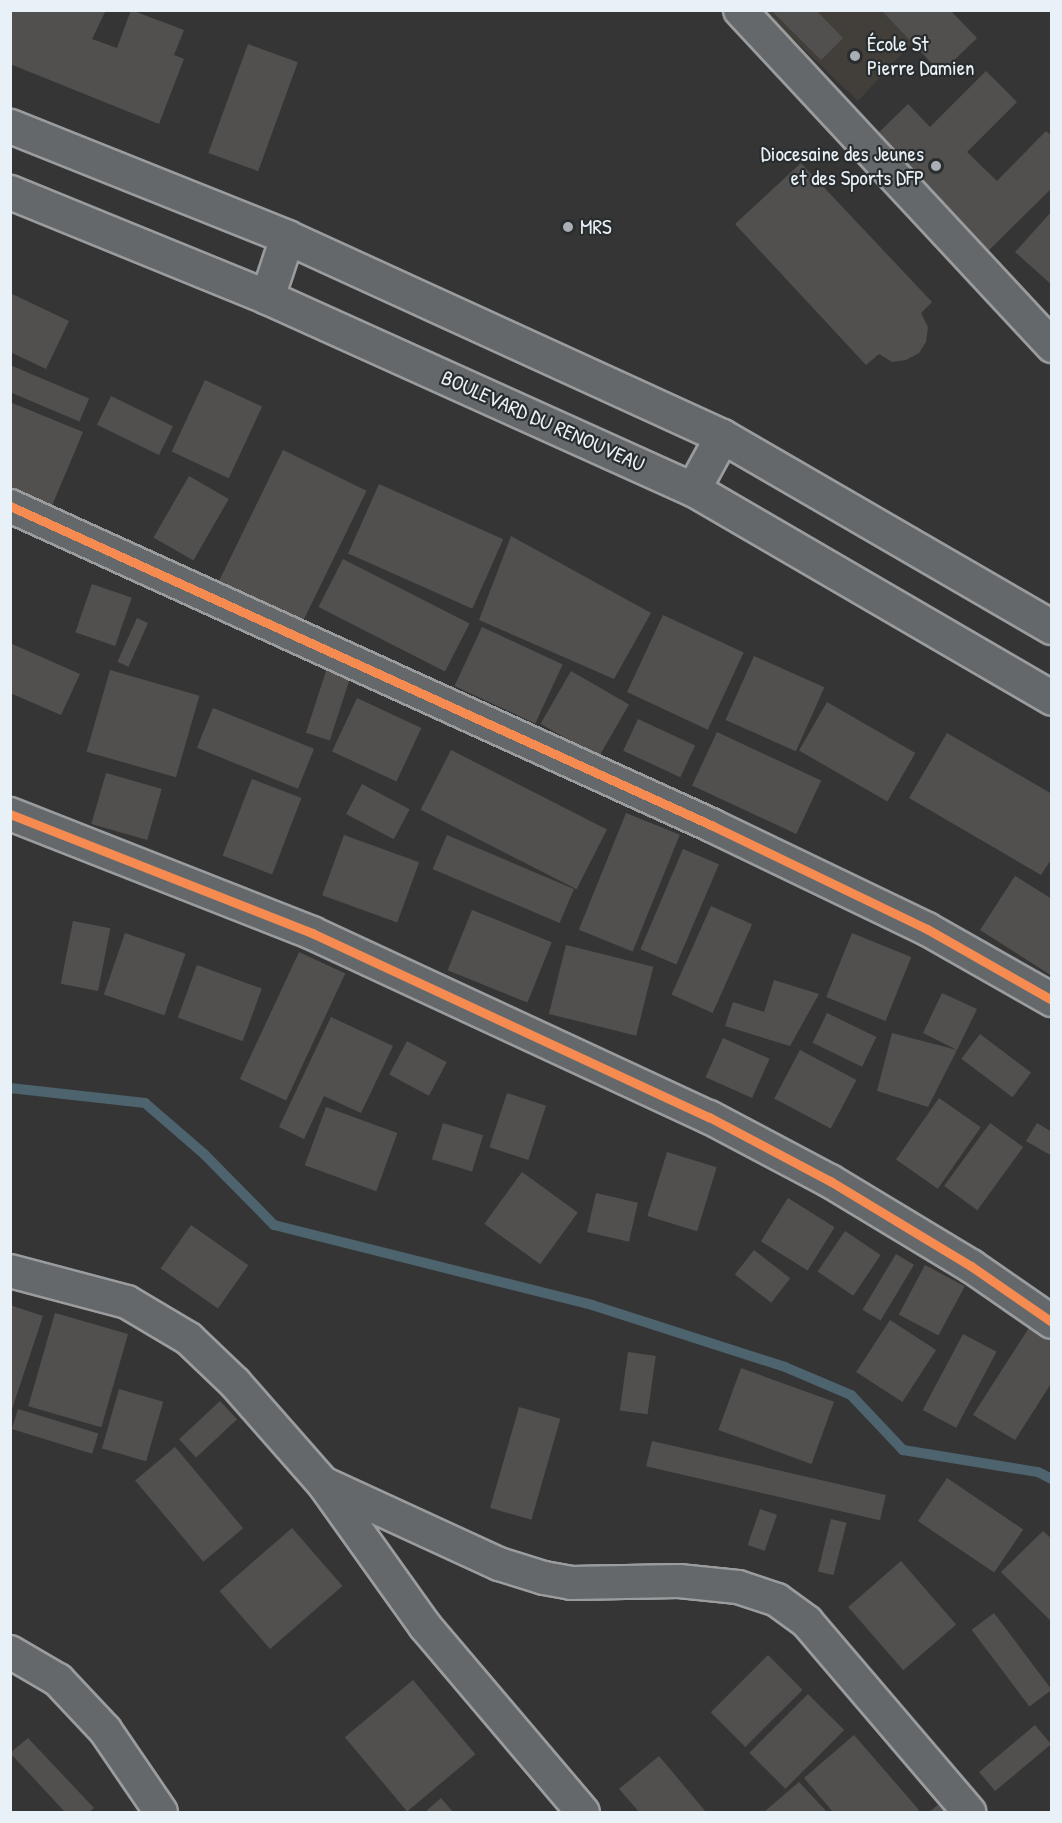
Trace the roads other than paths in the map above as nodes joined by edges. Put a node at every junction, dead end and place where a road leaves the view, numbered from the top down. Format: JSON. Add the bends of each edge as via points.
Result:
{"nodes":[{"id":1,"x":740,"y":10,"type":"edge"},
{"id":2,"x":10,"y":126,"type":"edge"},
{"id":3,"x":10,"y":192,"type":"edge"},
{"id":4,"x":287,"y":237,"type":"junction"},
{"id":5,"x":267,"y":297,"type":"junction"},
{"id":6,"x":1052,"y":346,"type":"edge"},
{"id":7,"x":722,"y":436,"type":"junction"},
{"id":8,"x":693,"y":489,"type":"junction"},
{"id":9,"x":10,"y":506,"type":"edge"},
{"id":10,"x":1052,"y":627,"type":"edge"},
{"id":11,"x":1052,"y":698,"type":"edge"},
{"id":12,"x":15,"y":818,"type":"edge"},
{"id":13,"x":1052,"y":1000,"type":"edge"},
{"id":14,"x":10,"y":1271,"type":"edge"},
{"id":15,"x":1052,"y":1322,"type":"edge"},
{"id":16,"x":323,"y":1483,"type":"junction"},
{"id":17,"x":10,"y":1652,"type":"edge"},
{"id":18,"x":161,"y":1812,"type":"edge"},
{"id":19,"x":583,"y":1812,"type":"edge"},
{"id":20,"x":969,"y":1812,"type":"edge"}],
"edges":[{"from":1,"to":6,"type":"street"},
{"from":2,"to":4,"type":"highway"},
{"from":3,"to":5,"type":"highway","name":"BOULEVARD DU RENOUVEAU"},
{"from":4,"to":5,"type":"highway"},
{"from":4,"to":7,"type":"highway"},
{"from":5,"to":8,"type":"highway","name":"BOULEVARD DU RENOUVEAU"},
{"from":7,"to":8,"type":"highway"},
{"from":7,"to":10,"type":"highway"},
{"from":8,"to":11,"type":"highway","name":"BOULEVARD DU RENOUVEAU"},
{"from":9,"to":13,"type":"street","via":[[713,826],[927,929]]},
{"from":12,"to":15,"type":"street","via":[[312,933],[709,1117],[830,1181],[971,1266]]},
{"from":14,"to":16,"type":"street","via":[[127,1302],[189,1339],[235,1383]]},
{"from":16,"to":19,"type":"street","via":[[425,1626]]},
{"from":16,"to":20,"type":"street","via":[[499,1563],[544,1578],[571,1583],[679,1581],[738,1587],[777,1600],[807,1622]]},
{"from":17,"to":18,"type":"street","via":[[58,1680],[105,1730]]}]}
